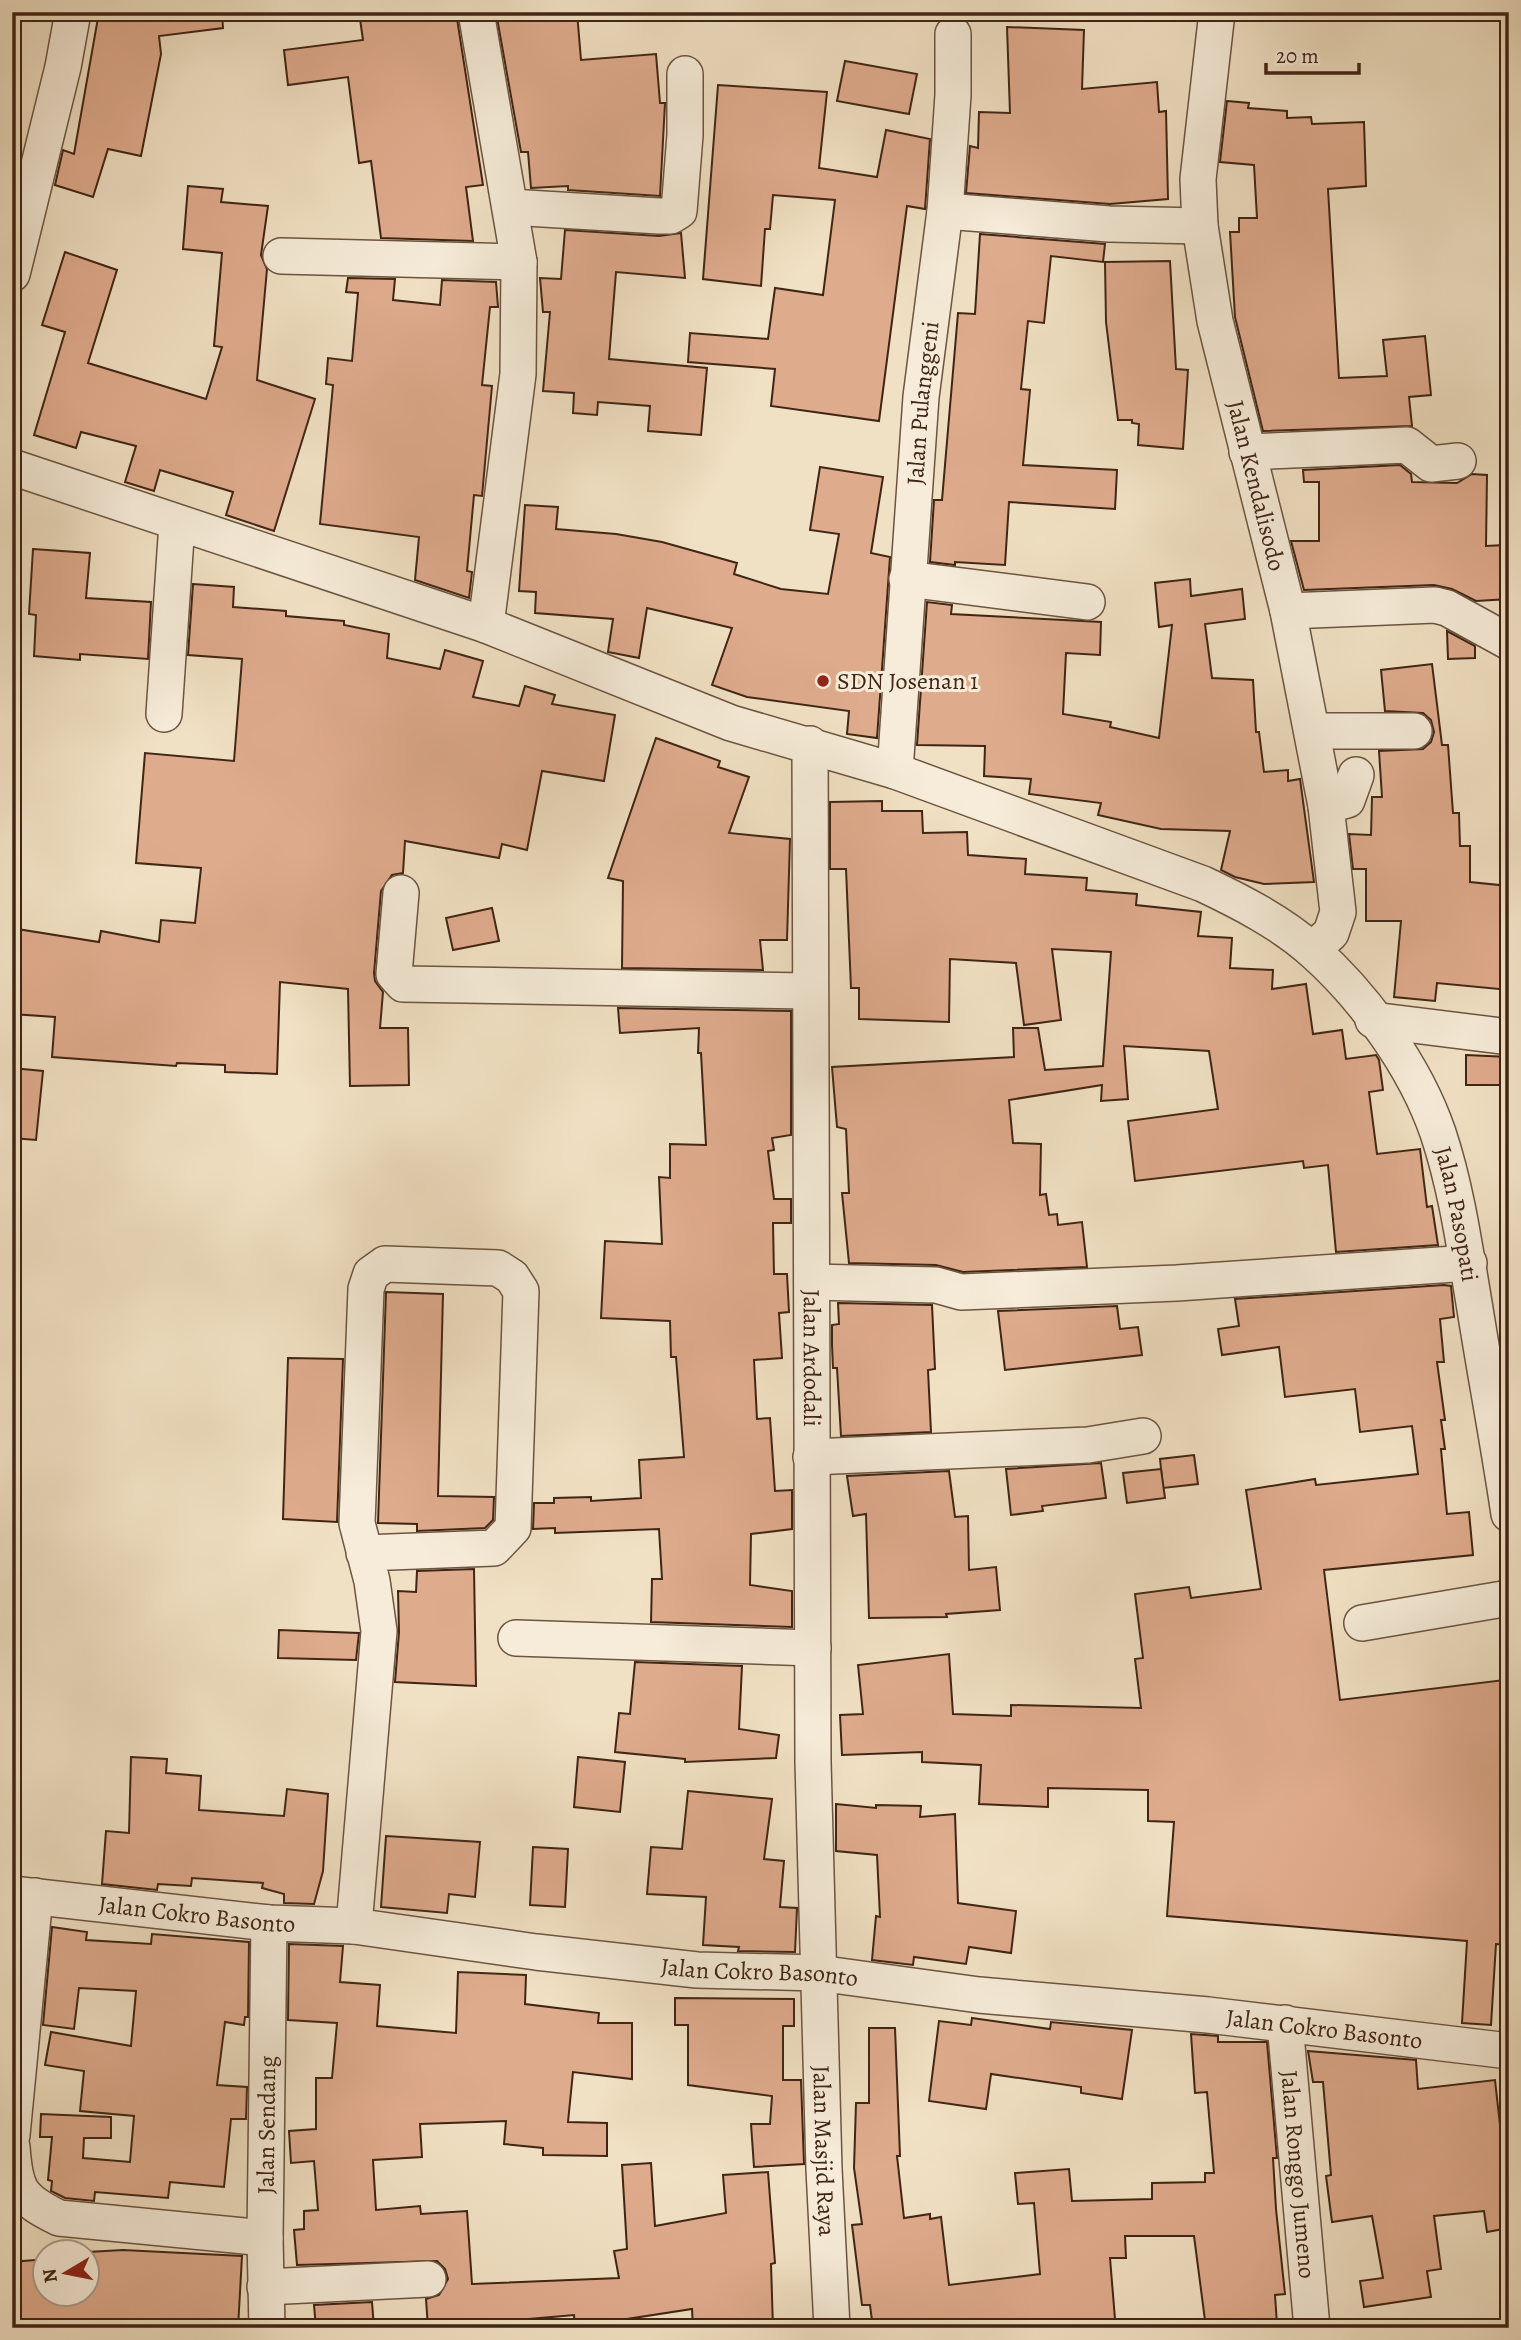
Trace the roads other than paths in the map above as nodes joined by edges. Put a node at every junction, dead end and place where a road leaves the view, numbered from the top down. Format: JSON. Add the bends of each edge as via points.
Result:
{"nodes":[{"id":1,"x":73,"y":12,"type":"edge"},
{"id":2,"x":476,"y":12,"type":"edge"},
{"id":3,"x":1217,"y":12,"type":"edge"},
{"id":4,"x":953,"y":34,"type":"dead end"},
{"id":5,"x":685,"y":74,"type":"dead end"},
{"id":6,"x":510,"y":207,"type":"junction"},
{"id":7,"x":945,"y":211,"type":"junction"},
{"id":8,"x":1200,"y":226,"type":"junction"},
{"id":9,"x":281,"y":256,"type":"dead end"},
{"id":10,"x":519,"y":262,"type":"junction"},
{"id":11,"x":12,"y":274,"type":"edge"},
{"id":12,"x":1247,"y":452,"type":"junction"},
{"id":13,"x":1458,"y":461,"type":"dead end"},
{"id":14,"x":12,"y":467,"type":"edge"},
{"id":15,"x":177,"y":523,"type":"junction"},
{"id":16,"x":907,"y":579,"type":"junction"},
{"id":17,"x":1087,"y":602,"type":"dead end"},
{"id":18,"x":1288,"y":611,"type":"junction"},
{"id":19,"x":486,"y":625,"type":"junction"},
{"id":20,"x":1509,"y":642,"type":"edge"},
{"id":21,"x":163,"y":714,"type":"dead end"},
{"id":22,"x":1314,"y":730,"type":"junction"},
{"id":23,"x":1414,"y":730,"type":"dead end"},
{"id":24,"x":810,"y":744,"type":"junction"},
{"id":25,"x":895,"y":771,"type":"junction"},
{"id":26,"x":1356,"y":775,"type":"dead end"},
{"id":27,"x":1326,"y":806,"type":"junction"},
{"id":28,"x":401,"y":893,"type":"dead end"},
{"id":29,"x":1312,"y":950,"type":"junction"},
{"id":30,"x":808,"y":991,"type":"junction"},
{"id":31,"x":1373,"y":1020,"type":"junction"},
{"id":32,"x":1509,"y":1037,"type":"edge"},
{"id":33,"x":1469,"y":1263,"type":"junction"},
{"id":34,"x":812,"y":1282,"type":"junction"},
{"id":35,"x":1143,"y":1436,"type":"dead end"},
{"id":36,"x":811,"y":1458,"type":"junction"},
{"id":37,"x":1509,"y":1514,"type":"edge"},
{"id":38,"x":364,"y":1553,"type":"junction"},
{"id":39,"x":1509,"y":1598,"type":"edge"},
{"id":40,"x":1362,"y":1623,"type":"dead end"},
{"id":41,"x":516,"y":1638,"type":"dead end"},
{"id":42,"x":813,"y":1648,"type":"junction"},
{"id":43,"x":24,"y":1895,"type":"edge"},
{"id":44,"x":269,"y":1923,"type":"junction"},
{"id":45,"x":354,"y":1926,"type":"junction"},
{"id":46,"x":818,"y":1973,"type":"junction"},
{"id":47,"x":1285,"y":2023,"type":"junction"},
{"id":48,"x":1509,"y":2051,"type":"edge"},
{"id":49,"x":12,"y":2134,"type":"edge"},
{"id":50,"x":12,"y":2147,"type":"edge"},
{"id":51,"x":265,"y":2238,"type":"junction"},
{"id":52,"x":428,"y":2279,"type":"dead end"},
{"id":53,"x":265,"y":2287,"type":"junction"},
{"id":54,"x":267,"y":2328,"type":"edge"},
{"id":55,"x":832,"y":2328,"type":"edge"},
{"id":56,"x":1312,"y":2328,"type":"edge"}],
"edges":[{"from":1,"to":11,"type":"street"},
{"from":2,"to":6,"type":"street"},
{"from":3,"to":8,"type":"street","name":"Jalan Kendalisodo","via":[[1198,179]]},
{"from":4,"to":7,"type":"street","name":"Jalan Pulanggeni"},
{"from":5,"to":6,"type":"street","via":[[679,211],[659,216]]},
{"from":6,"to":10,"type":"street"},
{"from":7,"to":8,"type":"street","via":[[1109,225]]},
{"from":7,"to":16,"type":"street","name":"Jalan Pulanggeni","via":[[921,397]]},
{"from":8,"to":12,"type":"street","name":"Jalan Kendalisodo","via":[[1215,321]]},
{"from":9,"to":10,"type":"street"},
{"from":10,"to":19,"type":"street","via":[[518,374]]},
{"from":12,"to":13,"type":"street","via":[[1407,445],[1431,464]]},
{"from":12,"to":18,"type":"street","name":"Jalan Kendalisodo"},
{"from":14,"to":15,"type":"street","name":"Jalan Pasopati"},
{"from":15,"to":19,"type":"street","name":"Jalan Pasopati"},
{"from":15,"to":21,"type":"street"},
{"from":16,"to":17,"type":"street"},
{"from":16,"to":25,"type":"street","name":"Jalan Pulanggeni"},
{"from":18,"to":20,"type":"street","via":[[1435,605]]},
{"from":18,"to":22,"type":"street","name":"Jalan Kendalisodo"},
{"from":19,"to":24,"type":"street","name":"Jalan Pasopati","via":[[731,723]]},
{"from":22,"to":23,"type":"street"},
{"from":22,"to":27,"type":"street","name":"Jalan Kendalisodo"},
{"from":24,"to":25,"type":"street","name":"Jalan Pasopati"},
{"from":24,"to":30,"type":"street","name":"Jalan Ardodali"},
{"from":25,"to":29,"type":"street","name":"Jalan Pasopati","via":[[1203,884],[1237,900]]},
{"from":26,"to":27,"type":"street","via":[[1347,800]]},
{"from":27,"to":29,"type":"street","name":"Jalan Kendalisodo","via":[[1338,912],[1331,933]]},
{"from":28,"to":30,"type":"street","via":[[394,974],[403,984]]},
{"from":29,"to":31,"type":"street","name":"Jalan Pasopati"},
{"from":30,"to":34,"type":"street","name":"Jalan Ardodali"},
{"from":31,"to":32,"type":"street"},
{"from":31,"to":33,"type":"street","name":"Jalan Pasopati","via":[[1401,1060],[1437,1132]]},
{"from":33,"to":34,"type":"street","via":[[961,1292],[936,1285]]},
{"from":33,"to":37,"type":"street","name":"Jalan Pasopati"},
{"from":34,"to":36,"type":"street","name":"Jalan Ardodali"},
{"from":35,"to":36,"type":"street","via":[[1088,1445]]},
{"from":36,"to":42,"type":"street","name":"Jalan Ardodali"},
{"from":38,"to":38,"type":"street","via":[[356,1523],[363,1314],[371,1274],[385,1264],[498,1268],[512,1277],[521,1291],[513,1528],[494,1548]]},
{"from":38,"to":45,"type":"street","via":[[379,1631]]},
{"from":39,"to":40,"type":"street"},
{"from":41,"to":42,"type":"street"},
{"from":42,"to":46,"type":"street","name":"Jalan Ardodali"},
{"from":43,"to":44,"type":"street","name":"Jalan Cokro Basonto"},
{"from":43,"to":49,"type":"street"},
{"from":44,"to":45,"type":"street","name":"Jalan Cokro Basonto"},
{"from":44,"to":51,"type":"street","name":"Jalan Sendang"},
{"from":45,"to":46,"type":"street","name":"Jalan Cokro Basonto","via":[[697,1970]]},
{"from":46,"to":47,"type":"street","name":"Jalan Cokro Basonto","via":[[979,1995]]},
{"from":46,"to":55,"type":"street","name":"Jalan Masjid Raya"},
{"from":47,"to":48,"type":"street","name":"Jalan Cokro Basonto"},
{"from":47,"to":56,"type":"street","name":"Jalan Ronggo Jumeno"},
{"from":50,"to":51,"type":"street","via":[[19,2189],[31,2204],[59,2218]]},
{"from":51,"to":53,"type":"street","name":"Jalan Sendang"},
{"from":52,"to":53,"type":"street"},
{"from":53,"to":54,"type":"street","name":"Jalan Sendang"}]}
